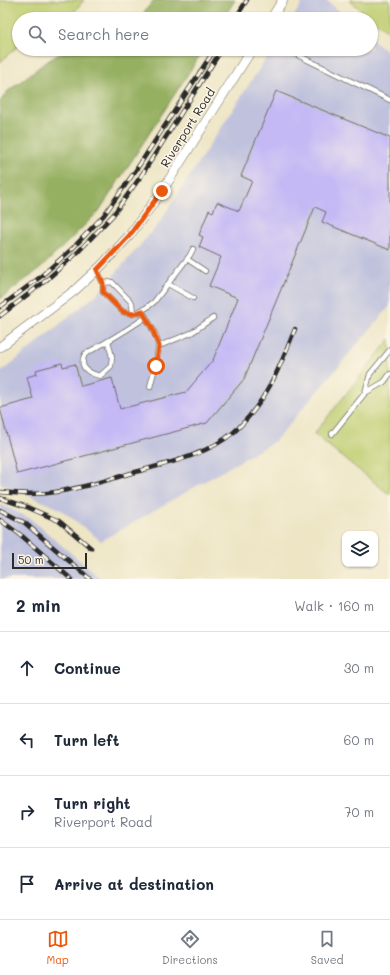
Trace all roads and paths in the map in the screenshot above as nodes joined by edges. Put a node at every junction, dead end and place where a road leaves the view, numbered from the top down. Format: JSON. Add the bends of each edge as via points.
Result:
{"nodes":[{"id":1,"x":283,"y":0,"type":"edge"},
{"id":2,"x":275,"y":12,"type":"edge"},
{"id":3,"x":248,"y":56,"type":"edge"},
{"id":4,"x":299,"y":56,"type":"edge"},
{"id":5,"x":390,"y":100,"type":"edge"},
{"id":6,"x":192,"y":249,"type":"dead end"},
{"id":7,"x":187,"y":258,"type":"junction"},
{"id":8,"x":97,"y":270,"type":"junction"},
{"id":9,"x":205,"y":270,"type":"dead end"},
{"id":10,"x":103,"y":283,"type":"junction"},
{"id":11,"x":168,"y":284,"type":"junction"},
{"id":12,"x":193,"y":298,"type":"dead end"},
{"id":13,"x":142,"y":311,"type":"junction"},
{"id":14,"x":133,"y":314,"type":"junction"},
{"id":15,"x":146,"y":318,"type":"junction"},
{"id":16,"x":213,"y":318,"type":"dead end"},
{"id":17,"x":108,"y":341,"type":"junction"},
{"id":18,"x":159,"y":346,"type":"junction"},
{"id":19,"x":0,"y":347,"type":"edge"},
{"id":20,"x":390,"y":350,"type":"edge"},
{"id":21,"x":390,"y":374,"type":"edge"},
{"id":22,"x":150,"y":387,"type":"dead end"},
{"id":23,"x":365,"y":393,"type":"junction"},
{"id":24,"x":332,"y":434,"type":"dead end"}],
"edges":[{"from":1,"to":2,"type":"street"},
{"from":3,"to":8,"type":"street","name":"Riverport Road","via":[[162,191],[129,236]]},
{"from":4,"to":5,"type":"lane"},
{"from":6,"to":7,"type":"lane"},
{"from":7,"to":9,"type":"lane"},
{"from":7,"to":11,"type":"lane"},
{"from":8,"to":10,"type":"lane"},
{"from":8,"to":19,"type":"street","name":"Riverport Road","via":[[74,291]]},
{"from":10,"to":14,"type":"lane","via":[[103,292],[123,312]]},
{"from":10,"to":14,"type":"lane","via":[[112,282],[132,303]]},
{"from":11,"to":12,"type":"lane"},
{"from":11,"to":13,"type":"lane","via":[[154,302]]},
{"from":13,"to":14,"type":"lane"},
{"from":13,"to":15,"type":"lane"},
{"from":15,"to":17,"type":"lane"},
{"from":15,"to":18,"type":"lane"},
{"from":16,"to":18,"type":"lane","via":[[191,333]]},
{"from":17,"to":17,"type":"lane","via":[[85,354],[82,362],[89,373],[100,376],[111,366],[112,357]]},
{"from":18,"to":22,"type":"lane"},
{"from":20,"to":23,"type":"lane","via":[[370,374]]},
{"from":21,"to":23,"type":"lane","via":[[384,382]]},
{"from":23,"to":24,"type":"lane"}]}
